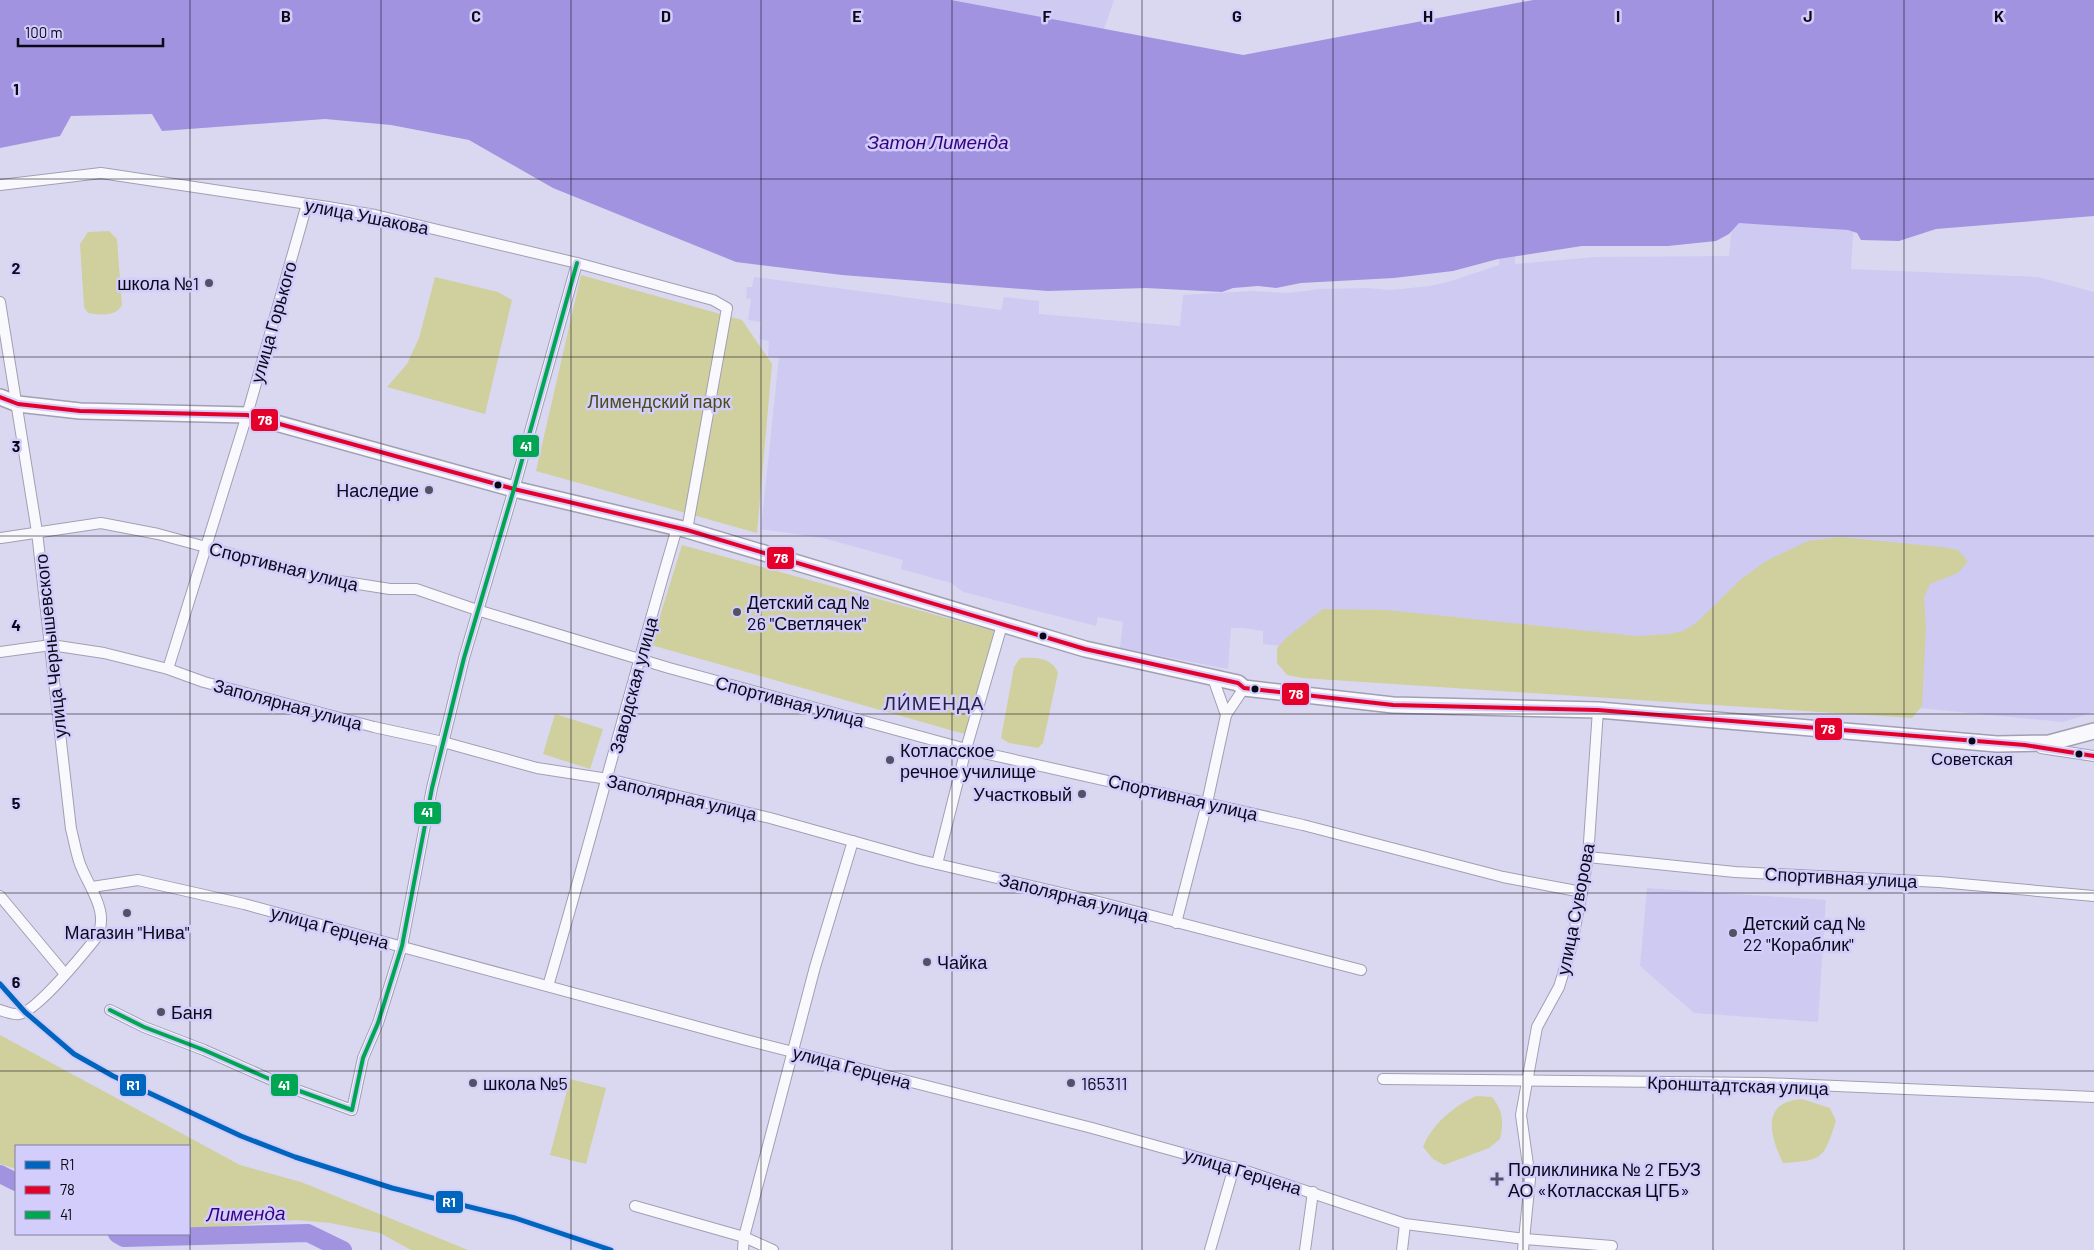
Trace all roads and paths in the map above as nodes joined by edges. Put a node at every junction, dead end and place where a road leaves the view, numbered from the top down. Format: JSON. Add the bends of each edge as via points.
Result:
{"nodes":[{"id":1,"x":0,"y":185,"type":"edge"},
{"id":2,"x":307,"y":204,"type":"junction"},
{"id":3,"x":577,"y":263,"type":"junction"},
{"id":4,"x":0,"y":302,"type":"edge"},
{"id":5,"x":727,"y":308,"type":"joint"},
{"id":6,"x":0,"y":397,"type":"edge"},
{"id":7,"x":18,"y":404,"type":"junction"},
{"id":8,"x":247,"y":414,"type":"junction"},
{"id":9,"x":514,"y":490,"type":"junction"},
{"id":10,"x":682,"y":529,"type":"junction"},
{"id":11,"x":37,"y":532,"type":"junction"},
{"id":12,"x":1,"y":538,"type":"edge"},
{"id":13,"x":207,"y":547,"type":"junction"},
{"id":14,"x":476,"y":610,"type":"junction"},
{"id":15,"x":1002,"y":625,"type":"junction"},
{"id":16,"x":51,"y":646,"type":"junction"},
{"id":17,"x":0,"y":652,"type":"edge"},
{"id":18,"x":639,"y":658,"type":"junction"},
{"id":19,"x":168,"y":668,"type":"junction"},
{"id":20,"x":1213,"y":678,"type":"junction"},
{"id":21,"x":1244,"y":688,"type":"junction"},
{"id":22,"x":1598,"y":710,"type":"junction"},
{"id":23,"x":1226,"y":715,"type":"junction"},
{"id":24,"x":2094,"y":731,"type":"edge"},
{"id":25,"x":443,"y":742,"type":"junction"},
{"id":26,"x":2025,"y":745,"type":"junction"},
{"id":27,"x":966,"y":749,"type":"junction"},
{"id":28,"x":2094,"y":756,"type":"edge"},
{"id":29,"x":608,"y":779,"type":"junction"},
{"id":30,"x":1207,"y":802,"type":"junction"},
{"id":31,"x":853,"y":841,"type":"junction"},
{"id":32,"x":1588,"y":858,"type":"junction"},
{"id":33,"x":937,"y":864,"type":"junction"},
{"id":34,"x":92,"y":887,"type":"junction"},
{"id":35,"x":1582,"y":892,"type":"junction"},
{"id":36,"x":0,"y":896,"type":"edge"},
{"id":37,"x":2094,"y":896,"type":"edge"},
{"id":38,"x":1176,"y":923,"type":"junction"},
{"id":39,"x":402,"y":946,"type":"junction"},
{"id":40,"x":1361,"y":970,"type":"dead end"},
{"id":41,"x":66,"y":974,"type":"junction"},
{"id":42,"x":548,"y":986,"type":"junction"},
{"id":43,"x":0,"y":1010,"type":"edge"},
{"id":44,"x":110,"y":1010,"type":"dead end"},
{"id":45,"x":794,"y":1052,"type":"junction"},
{"id":46,"x":1382,"y":1079,"type":"dead end"},
{"id":47,"x":1527,"y":1081,"type":"junction"},
{"id":48,"x":2094,"y":1097,"type":"edge"},
{"id":49,"x":1234,"y":1167,"type":"junction"},
{"id":50,"x":1313,"y":1192,"type":"junction"},
{"id":51,"x":634,"y":1206,"type":"dead end"},
{"id":52,"x":1405,"y":1224,"type":"junction"},
{"id":53,"x":744,"y":1237,"type":"junction"},
{"id":54,"x":1525,"y":1239,"type":"junction"},
{"id":55,"x":1612,"y":1246,"type":"dead end"},
{"id":56,"x":743,"y":1250,"type":"edge"},
{"id":57,"x":772,"y":1250,"type":"edge"},
{"id":58,"x":1210,"y":1250,"type":"edge"},
{"id":59,"x":1305,"y":1250,"type":"edge"},
{"id":60,"x":1402,"y":1250,"type":"edge"},
{"id":61,"x":1523,"y":1250,"type":"edge"}],
"edges":[{"from":1,"to":2,"type":"street","name":"улица Ушакова","via":[[100,173]]},
{"from":2,"to":3,"type":"street","name":"улица Ушакова","via":[[375,216]]},
{"from":2,"to":8,"type":"street","name":"улица Горького"},
{"from":3,"to":5,"type":"street","name":"улица Ушакова","via":[[703,296]]},
{"from":3,"to":9,"type":"street"},
{"from":4,"to":7,"type":"street","name":"улица Чернышевского"},
{"from":5,"to":10,"type":"street","name":"Заводская улица"},
{"from":6,"to":7,"type":"main road"},
{"from":7,"to":8,"type":"main road","via":[[80,411]]},
{"from":7,"to":11,"type":"street","name":"улица Чернышевского"},
{"from":8,"to":9,"type":"main road"},
{"from":8,"to":13,"type":"street","name":"улица Горького"},
{"from":9,"to":10,"type":"main road"},
{"from":9,"to":14,"type":"street"},
{"from":10,"to":15,"type":"main road"},
{"from":10,"to":18,"type":"street","name":"Заводская улица"},
{"from":11,"to":12,"type":"street","name":"Спортивная улица"},
{"from":11,"to":13,"type":"street","name":"Спортивная улица","via":[[101,523]]},
{"from":11,"to":16,"type":"street","name":"улица Чернышевского"},
{"from":13,"to":14,"type":"street","name":"Спортивная улица","via":[[320,578],[390,589],[416,589]]},
{"from":13,"to":19,"type":"street","name":"улица Горького"},
{"from":14,"to":18,"type":"street","name":"Спортивная улица"},
{"from":14,"to":25,"type":"street"},
{"from":15,"to":20,"type":"main road","via":[[1085,649]]},
{"from":15,"to":27,"type":"street"},
{"from":16,"to":17,"type":"street","name":"Заполярная улица"},
{"from":16,"to":19,"type":"street","name":"Заполярная улица","via":[[104,653]]},
{"from":16,"to":34,"type":"street","name":"улица Чернышевского","via":[[71,829],[80,864]]},
{"from":18,"to":27,"type":"street","name":"Спортивная улица"},
{"from":18,"to":29,"type":"street","name":"Заводская улица"},
{"from":19,"to":25,"type":"street","name":"Заполярная улица","via":[[243,692]]},
{"from":20,"to":21,"type":"main road","via":[[1238,683]]},
{"from":20,"to":23,"type":"street"},
{"from":21,"to":22,"type":"main road","via":[[1393,705]]},
{"from":21,"to":23,"type":"street"},
{"from":22,"to":26,"type":"main road"},
{"from":22,"to":32,"type":"street","name":"улица Суворова"},
{"from":23,"to":30,"type":"street"},
{"from":24,"to":26,"type":"main road","via":[[2070,739]]},
{"from":25,"to":29,"type":"street","name":"Заполярная улица","via":[[537,768]]},
{"from":25,"to":39,"type":"street"},
{"from":26,"to":28,"type":"street"},
{"from":27,"to":30,"type":"street","name":"Спортивная улица"},
{"from":27,"to":33,"type":"street"},
{"from":29,"to":31,"type":"street","name":"Заполярная улица"},
{"from":29,"to":42,"type":"street","name":"Заводская улица"},
{"from":30,"to":35,"type":"street","name":"Спортивная улица","via":[[1498,876]]},
{"from":30,"to":38,"type":"street"},
{"from":31,"to":33,"type":"street","name":"Заполярная улица"},
{"from":31,"to":45,"type":"street","via":[[815,967]]},
{"from":32,"to":35,"type":"street","name":"улица Суворова"},
{"from":32,"to":37,"type":"street","name":"Спортивная улица","via":[[1735,872],[1939,882]]},
{"from":33,"to":38,"type":"street","name":"Заполярная улица"},
{"from":34,"to":39,"type":"street","name":"улица Герцена","via":[[138,880]]},
{"from":34,"to":41,"type":"street","name":"улица Чернышевского","via":[[101,912],[100,932]]},
{"from":35,"to":47,"type":"street","name":"улица Суворова","via":[[1559,987],[1537,1027]]},
{"from":36,"to":41,"type":"street"},
{"from":38,"to":40,"type":"street","name":"Заполярная улица"},
{"from":39,"to":42,"type":"street","name":"улица Герцена"},
{"from":39,"to":44,"type":"street","via":[[378,1023],[363,1058],[352,1110],[283,1085]]},
{"from":41,"to":43,"type":"street","name":"улица Чернышевского","via":[[25,1012],[13,1014]]},
{"from":42,"to":45,"type":"street","name":"улица Герцена"},
{"from":45,"to":49,"type":"street","name":"улица Герцена"},
{"from":45,"to":53,"type":"street"},
{"from":46,"to":47,"type":"street","name":"Кронштадтская улица"},
{"from":47,"to":48,"type":"street","name":"Кронштадтская улица","via":[[1764,1084]]},
{"from":47,"to":54,"type":"street","name":"улица Суворова","via":[[1521,1114],[1530,1179]]},
{"from":49,"to":50,"type":"street","name":"улица Герцена"},
{"from":49,"to":58,"type":"street"},
{"from":50,"to":52,"type":"street","name":"улица Герцена"},
{"from":50,"to":59,"type":"street"},
{"from":51,"to":53,"type":"street"},
{"from":52,"to":54,"type":"street","name":"улица Герцена"},
{"from":52,"to":60,"type":"street"},
{"from":53,"to":56,"type":"street"},
{"from":53,"to":57,"type":"street"},
{"from":54,"to":55,"type":"street","name":"улица Герцена"},
{"from":54,"to":61,"type":"street","name":"улица Суворова"}]}
